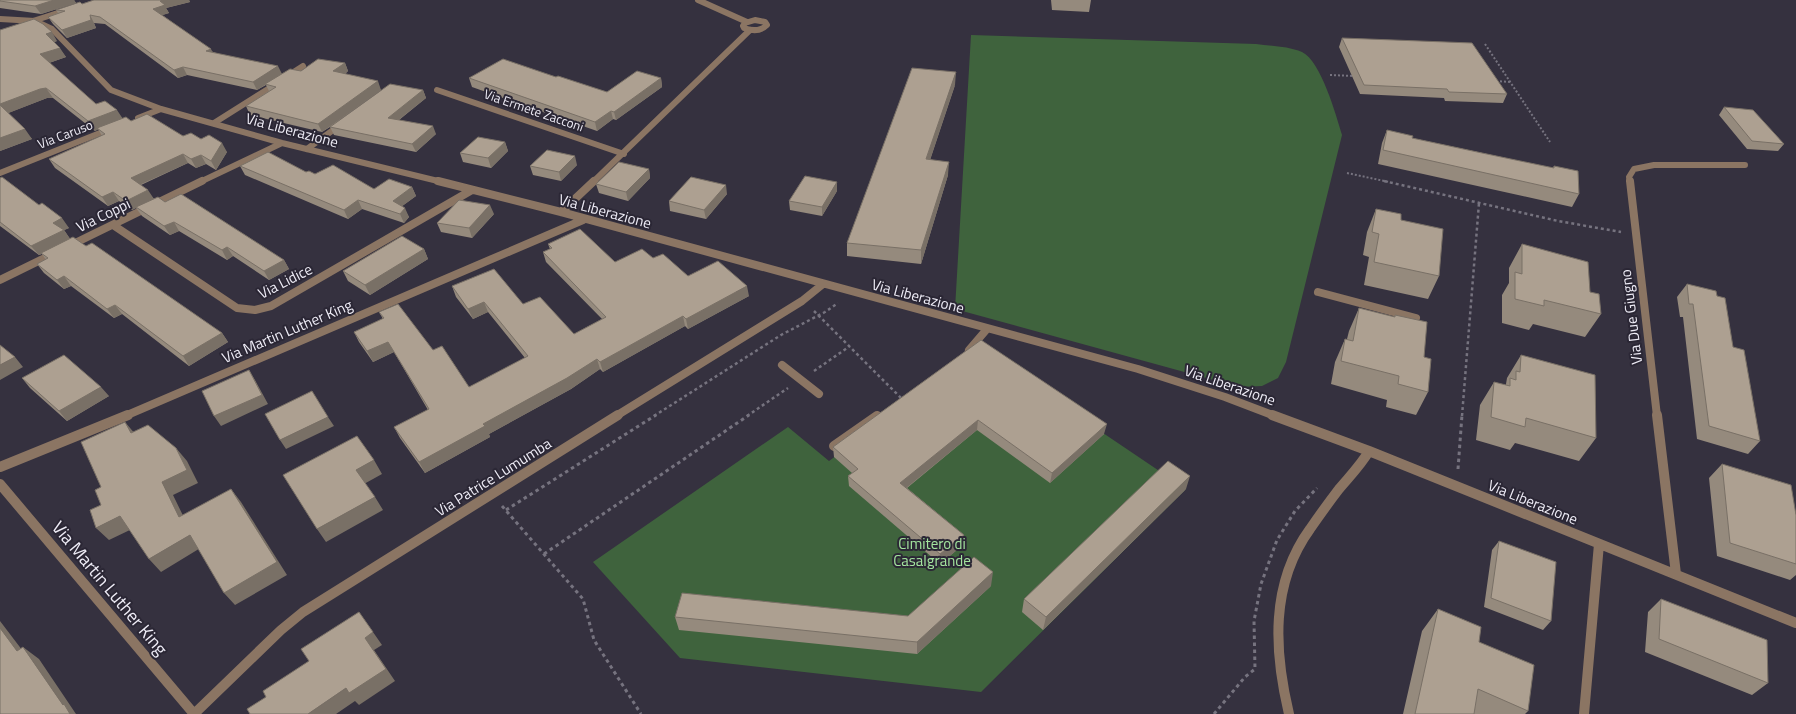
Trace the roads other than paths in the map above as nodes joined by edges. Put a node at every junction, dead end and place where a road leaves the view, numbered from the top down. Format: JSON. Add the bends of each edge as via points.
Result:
{"nodes":[{"id":1,"x":698,"y":0,"type":"edge"},
{"id":2,"x":75,"y":7,"type":"edge"},
{"id":3,"x":0,"y":19,"type":"edge"},
{"id":4,"x":35,"y":21,"type":"junction"},
{"id":5,"x":747,"y":22,"type":"junction"},
{"id":6,"x":14,"y":27,"type":"edge"},
{"id":7,"x":750,"y":30,"type":"junction"},
{"id":8,"x":304,"y":66,"type":"dead end"},
{"id":9,"x":437,"y":90,"type":"dead end"},
{"id":10,"x":162,"y":109,"type":"junction"},
{"id":11,"x":132,"y":121,"type":"edge"},
{"id":12,"x":345,"y":122,"type":"edge"},
{"id":13,"x":214,"y":123,"type":"junction"},
{"id":14,"x":117,"y":126,"type":"edge"},
{"id":15,"x":282,"y":143,"type":"junction"},
{"id":16,"x":307,"y":149,"type":"junction"},
{"id":17,"x":624,"y":154,"type":"junction"},
{"id":18,"x":1745,"y":165,"type":"dead end"},
{"id":19,"x":0,"y":173,"type":"edge"},
{"id":20,"x":472,"y":190,"type":"junction"},
{"id":21,"x":561,"y":212,"type":"junction"},
{"id":22,"x":583,"y":220,"type":"junction"},
{"id":23,"x":112,"y":225,"type":"junction"},
{"id":24,"x":0,"y":280,"type":"edge"},
{"id":25,"x":823,"y":284,"type":"junction"},
{"id":26,"x":1318,"y":292,"type":"dead end"},
{"id":27,"x":1416,"y":318,"type":"edge"},
{"id":28,"x":987,"y":329,"type":"junction"},
{"id":29,"x":962,"y":356,"type":"edge"},
{"id":30,"x":782,"y":365,"type":"dead end"},
{"id":31,"x":819,"y":394,"type":"dead end"},
{"id":32,"x":901,"y":398,"type":"edge"},
{"id":33,"x":834,"y":446,"type":"edge"},
{"id":34,"x":1369,"y":451,"type":"junction"},
{"id":35,"x":0,"y":467,"type":"edge"},
{"id":36,"x":0,"y":484,"type":"edge"},
{"id":37,"x":1599,"y":544,"type":"junction"},
{"id":38,"x":1676,"y":574,"type":"junction"},
{"id":39,"x":1796,"y":623,"type":"edge"},
{"id":40,"x":194,"y":714,"type":"edge"},
{"id":41,"x":1289,"y":714,"type":"edge"},
{"id":42,"x":1584,"y":714,"type":"edge"}],
"edges":[{"from":1,"to":5,"type":"street"},
{"from":2,"to":4,"type":"street"},
{"from":3,"to":4,"type":"street"},
{"from":4,"to":6,"type":"street"},
{"from":4,"to":10,"type":"street","name":"Via Liberazione","via":[[52,29],[111,90]]},
{"from":5,"to":7,"type":"street","via":[[743,26]]},
{"from":5,"to":7,"type":"street","via":[[759,20],[767,23],[761,30]]},
{"from":7,"to":17,"type":"street"},
{"from":8,"to":13,"type":"street"},
{"from":9,"to":17,"type":"street","name":"Via Ermete Zacconi"},
{"from":10,"to":11,"type":"street"},
{"from":10,"to":13,"type":"street","name":"Via Liberazione"},
{"from":12,"to":16,"type":"street"},
{"from":13,"to":15,"type":"street","name":"Via Liberazione"},
{"from":14,"to":19,"type":"street","name":"Via Caruso"},
{"from":15,"to":16,"type":"street","name":"Via Liberazione"},
{"from":15,"to":23,"type":"street","name":"Via Coppi"},
{"from":16,"to":20,"type":"street","name":"Via Liberazione"},
{"from":17,"to":21,"type":"street"},
{"from":18,"to":38,"type":"street","name":"Via Due Giugno","via":[[1654,165],[1634,169],[1629,177]]},
{"from":20,"to":21,"type":"street","name":"Via Liberazione"},
{"from":20,"to":23,"type":"street","name":"Via Lidice","via":[[271,306],[255,310],[237,308]]},
{"from":21,"to":22,"type":"street","name":"Via Liberazione"},
{"from":22,"to":25,"type":"street","name":"Via Liberazione"},
{"from":22,"to":35,"type":"street","name":"Via Martin Luther King","via":[[178,394]]},
{"from":23,"to":24,"type":"street","name":"Via Coppi"},
{"from":25,"to":28,"type":"street","name":"Via Liberazione"},
{"from":25,"to":40,"type":"street","name":"Via Patrice Lumumba","via":[[802,301],[303,612],[280,630]]},
{"from":26,"to":27,"type":"street"},
{"from":28,"to":29,"type":"street"},
{"from":28,"to":34,"type":"street","name":"Via Liberazione","via":[[1138,369],[1218,395]]},
{"from":30,"to":31,"type":"street"},
{"from":32,"to":33,"type":"street"},
{"from":34,"to":37,"type":"street","name":"Via Liberazione"},
{"from":34,"to":41,"type":"street","via":[[1363,463],[1341,486],[1296,550],[1285,579],[1277,624],[1278,659]]},
{"from":36,"to":40,"type":"street","name":"Via Martin Luther King"},
{"from":37,"to":38,"type":"street","name":"Via Liberazione"},
{"from":37,"to":42,"type":"street"},
{"from":38,"to":39,"type":"street","name":"Via Liberazione"}]}
